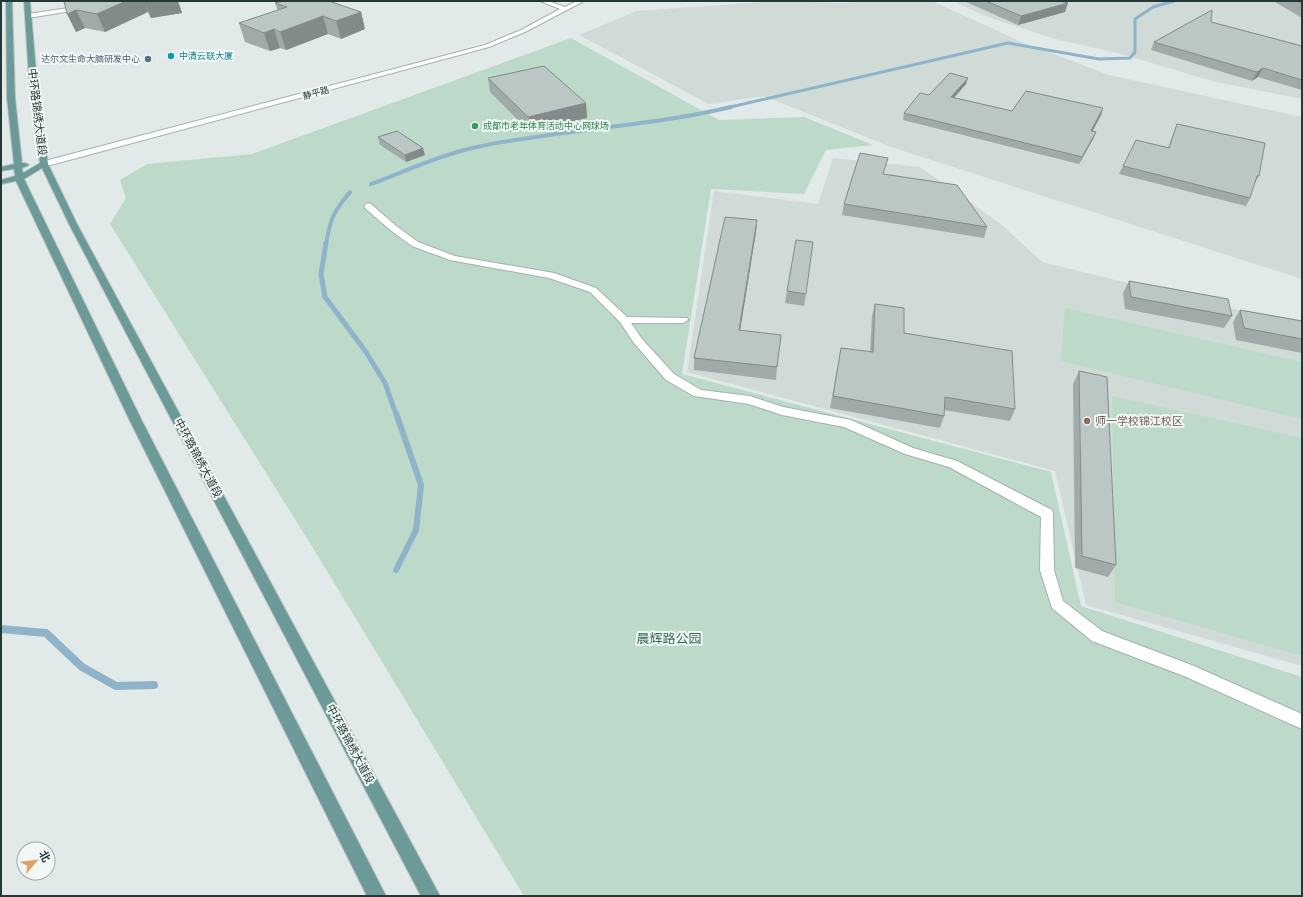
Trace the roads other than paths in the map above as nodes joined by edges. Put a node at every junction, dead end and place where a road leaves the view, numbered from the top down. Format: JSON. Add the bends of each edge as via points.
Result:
{"nodes":[{"id":1,"x":9,"y":1,"type":"edge"},
{"id":2,"x":543,"y":1,"type":"edge"},
{"id":3,"x":581,"y":1,"type":"edge"},
{"id":4,"x":88,"y":5,"type":"edge"},
{"id":5,"x":565,"y":9,"type":"junction"},
{"id":6,"x":27,"y":10,"type":"edge"},
{"id":7,"x":44,"y":164,"type":"junction"},
{"id":8,"x":18,"y":165,"type":"junction"},
{"id":9,"x":1,"y":169,"type":"edge"},
{"id":10,"x":19,"y":178,"type":"junction"},
{"id":11,"x":1,"y":182,"type":"edge"},
{"id":12,"x":368,"y":206,"type":"dead end"},
{"id":13,"x":624,"y":320,"type":"junction"},
{"id":14,"x":683,"y":320,"type":"dead end"},
{"id":15,"x":1302,"y":722,"type":"edge"},
{"id":16,"x":377,"y":896,"type":"edge"},
{"id":17,"x":431,"y":896,"type":"edge"}],
"edges":[{"from":1,"to":8,"type":"main road","name":"中环路锦绣大道段","via":[[11,98]]},
{"from":2,"to":5,"type":"street"},
{"from":3,"to":5,"type":"street","name":"静平路"},
{"from":4,"to":6,"type":"street"},
{"from":5,"to":7,"type":"street","name":"静平路","via":[[487,46]]},
{"from":6,"to":7,"type":"main road","name":"中环路锦绣大道段","via":[[34,94]]},
{"from":7,"to":8,"type":"main road"},
{"from":7,"to":10,"type":"main road"},
{"from":7,"to":17,"type":"main road","name":"中环路锦绣大道段","via":[[77,231]]},
{"from":8,"to":9,"type":"main road"},
{"from":8,"to":10,"type":"main road","name":"中环路锦绣大道段"},
{"from":10,"to":11,"type":"main road"},
{"from":10,"to":16,"type":"main road","name":"中环路锦绣大道段","via":[[135,419]]},
{"from":12,"to":13,"type":"street","via":[[415,244],[453,258],[551,275],[594,290]]},
{"from":13,"to":14,"type":"street"},
{"from":13,"to":15,"type":"street","via":[[670,377],[698,393],[750,400],[782,411],[847,423],[909,451],[953,464],[1047,514],[1047,570],[1057,604],[1097,636],[1189,671]]}]}
